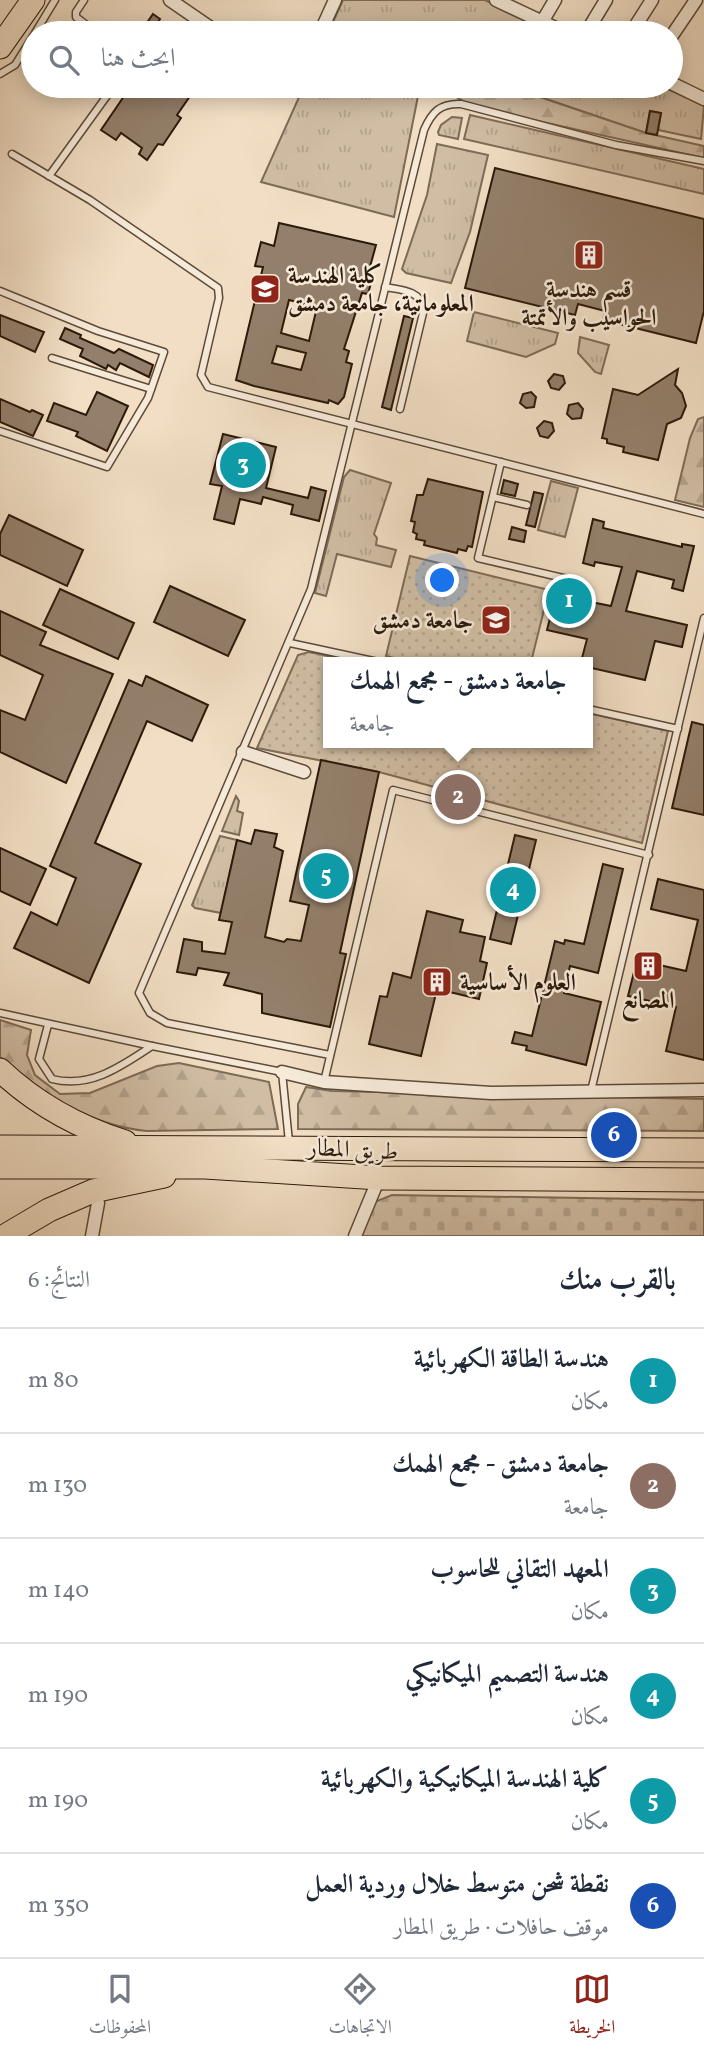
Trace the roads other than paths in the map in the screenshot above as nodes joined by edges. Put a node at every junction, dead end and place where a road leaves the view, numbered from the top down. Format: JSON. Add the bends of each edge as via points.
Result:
{"nodes":[{"id":1,"x":33,"y":0,"type":"edge"},
{"id":2,"x":55,"y":0,"type":"edge"},
{"id":3,"x":84,"y":0,"type":"edge"},
{"id":4,"x":170,"y":0,"type":"edge"},
{"id":5,"x":335,"y":0,"type":"edge"},
{"id":6,"x":497,"y":0,"type":"edge"},
{"id":7,"x":555,"y":0,"type":"edge"},
{"id":8,"x":606,"y":0,"type":"edge"},
{"id":9,"x":652,"y":0,"type":"edge"},
{"id":10,"x":696,"y":0,"type":"edge"},
{"id":11,"x":42,"y":21,"type":"edge"},
{"id":12,"x":81,"y":21,"type":"edge"},
{"id":13,"x":201,"y":21,"type":"edge"},
{"id":14,"x":325,"y":21,"type":"edge"},
{"id":15,"x":539,"y":21,"type":"edge"},
{"id":16,"x":542,"y":21,"type":"edge"},
{"id":17,"x":593,"y":21,"type":"edge"},
{"id":18,"x":639,"y":21,"type":"edge"},
{"id":19,"x":682,"y":21,"type":"edge"},
{"id":20,"x":0,"y":47,"type":"edge"},
{"id":21,"x":21,"y":56,"type":"edge"},
{"id":22,"x":0,"y":74,"type":"edge"},
{"id":23,"x":683,"y":89,"type":"edge"},
{"id":24,"x":105,"y":98,"type":"edge"},
{"id":25,"x":704,"y":99,"type":"edge"},
{"id":26,"x":12,"y":154,"type":"dead end"},
{"id":27,"x":704,"y":161,"type":"edge"},
{"id":28,"x":49,"y":176,"type":"junction"},
{"id":29,"x":385,"y":287,"type":"junction"},
{"id":30,"x":0,"y":291,"type":"edge"},
{"id":31,"x":52,"y":358,"type":"dead end"},
{"id":32,"x":151,"y":389,"type":"junction"},
{"id":33,"x":400,"y":410,"type":"dead end"},
{"id":34,"x":351,"y":423,"type":"junction"},
{"id":35,"x":0,"y":430,"type":"edge"},
{"id":36,"x":501,"y":461,"type":"junction"},
{"id":37,"x":493,"y":497,"type":"junction"},
{"id":38,"x":527,"y":505,"type":"dead end"},
{"id":39,"x":704,"y":514,"type":"edge"},
{"id":40,"x":576,"y":581,"type":"dead end"},
{"id":41,"x":704,"y":618,"type":"edge"},
{"id":42,"x":290,"y":643,"type":"junction"},
{"id":43,"x":355,"y":657,"type":"edge"},
{"id":44,"x":593,"y":710,"type":"edge"},
{"id":45,"x":678,"y":729,"type":"junction"},
{"id":46,"x":243,"y":752,"type":"junction"},
{"id":47,"x":304,"y":772,"type":"dead end"},
{"id":48,"x":649,"y":855,"type":"junction"},
{"id":49,"x":0,"y":1013,"type":"edge"},
{"id":50,"x":48,"y":1025,"type":"junction"},
{"id":51,"x":152,"y":1046,"type":"junction"},
{"id":52,"x":330,"y":1055,"type":"junction"},
{"id":53,"x":0,"y":1070,"type":"edge"},
{"id":54,"x":282,"y":1072,"type":"junction"},
{"id":55,"x":324,"y":1082,"type":"junction"},
{"id":56,"x":704,"y":1090,"type":"edge"},
{"id":57,"x":591,"y":1091,"type":"junction"},
{"id":58,"x":0,"y":1147,"type":"edge"},
{"id":59,"x":149,"y":1148,"type":"junction"},
{"id":60,"x":290,"y":1148,"type":"junction"},
{"id":61,"x":704,"y":1150,"type":"edge"},
{"id":62,"x":0,"y":1167,"type":"edge"},
{"id":63,"x":205,"y":1167,"type":"junction"},
{"id":64,"x":379,"y":1178,"type":"junction"},
{"id":65,"x":704,"y":1180,"type":"edge"},
{"id":66,"x":98,"y":1203,"type":"dead end"},
{"id":67,"x":5,"y":1236,"type":"edge"},
{"id":68,"x":92,"y":1236,"type":"edge"},
{"id":69,"x":355,"y":1236,"type":"edge"}],
"edges":[{"from":1,"to":20,"type":"highway"},
{"from":2,"to":11,"type":"lane"},
{"from":3,"to":12,"type":"lane","via":[[76,12]]},
{"from":4,"to":13,"type":"street"},
{"from":5,"to":14,"type":"street"},
{"from":6,"to":15,"type":"street"},
{"from":7,"to":16,"type":"street"},
{"from":8,"to":17,"type":"street"},
{"from":9,"to":18,"type":"street"},
{"from":10,"to":19,"type":"street"},
{"from":21,"to":22,"type":"lane"},
{"from":23,"to":25,"type":"street"},
{"from":24,"to":28,"type":"lane"},
{"from":26,"to":28,"type":"lane"},
{"from":27,"to":29,"type":"lane","via":[[616,145],[461,104],[440,107],[424,130]]},
{"from":28,"to":34,"type":"lane","via":[[218,288],[201,374],[208,387]]},
{"from":29,"to":33,"type":"lane","via":[[414,294],[424,309]]},
{"from":29,"to":34,"type":"lane"},
{"from":30,"to":32,"type":"lane","via":[[164,352]]},
{"from":31,"to":32,"type":"lane"},
{"from":32,"to":35,"type":"lane","via":[[107,467]]},
{"from":34,"to":36,"type":"lane"},
{"from":34,"to":42,"type":"lane","via":[[311,589]]},
{"from":36,"to":37,"type":"lane"},
{"from":36,"to":39,"type":"lane"},
{"from":37,"to":38,"type":"lane"},
{"from":37,"to":40,"type":"lane","via":[[478,558]]},
{"from":41,"to":45,"type":"lane"},
{"from":42,"to":43,"type":"lane"},
{"from":42,"to":46,"type":"lane"},
{"from":44,"to":45,"type":"lane"},
{"from":45,"to":48,"type":"lane"},
{"from":46,"to":47,"type":"street"},
{"from":46,"to":52,"type":"lane","via":[[139,993],[150,1013],[167,1023]]},
{"from":48,"to":52,"type":"lane","via":[[393,790]]},
{"from":48,"to":57,"type":"lane"},
{"from":49,"to":50,"type":"lane"},
{"from":50,"to":51,"type":"lane"},
{"from":50,"to":51,"type":"lane","via":[[39,1059],[52,1079],[62,1082],[113,1071]]},
{"from":51,"to":54,"type":"lane"},
{"from":52,"to":55,"type":"lane"},
{"from":53,"to":59,"type":"highway","via":[[72,1121]]},
{"from":54,"to":55,"type":"street"},
{"from":54,"to":60,"type":"lane"},
{"from":55,"to":57,"type":"street","via":[[491,1093]]},
{"from":56,"to":57,"type":"street"},
{"from":58,"to":59,"type":"highway","name":"طريق المطار"},
{"from":59,"to":60,"type":"highway","name":"طريق المطار"},
{"from":60,"to":61,"type":"highway","name":"طريق المطار"},
{"from":62,"to":63,"type":"highway","name":"طريق المطار"},
{"from":63,"to":64,"type":"highway","name":"طريق المطار"},
{"from":63,"to":67,"type":"highway","via":[[93,1191]]},
{"from":64,"to":65,"type":"highway","name":"طريق المطار"},
{"from":64,"to":69,"type":"street"},
{"from":66,"to":68,"type":"street"}]}
